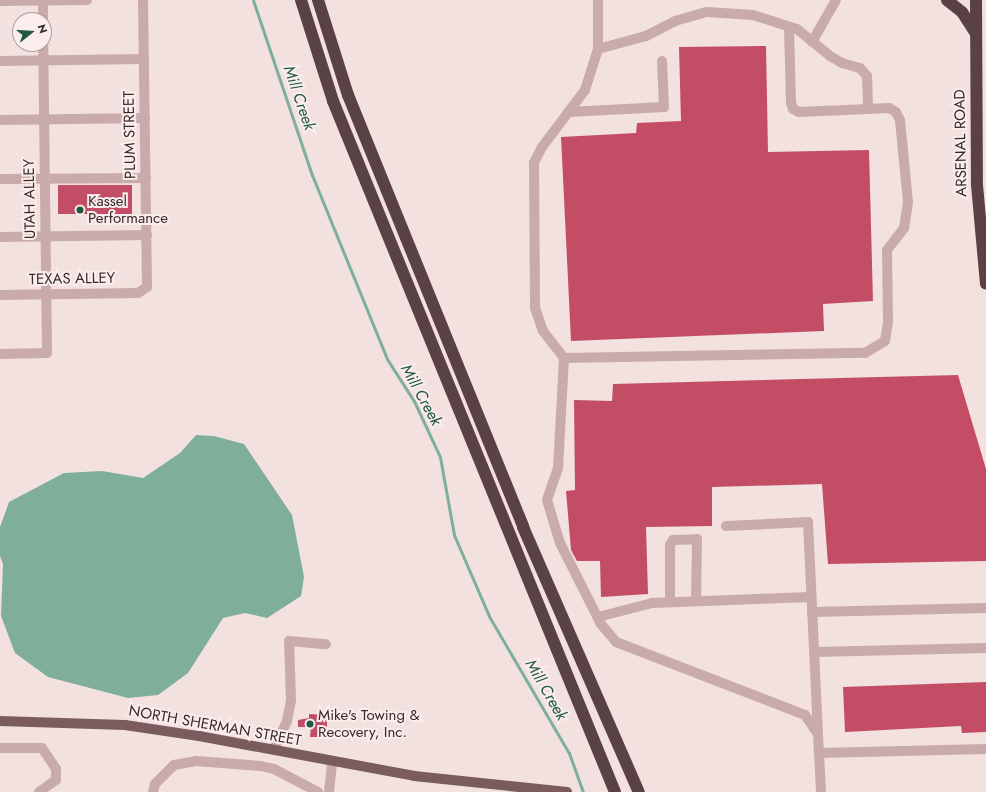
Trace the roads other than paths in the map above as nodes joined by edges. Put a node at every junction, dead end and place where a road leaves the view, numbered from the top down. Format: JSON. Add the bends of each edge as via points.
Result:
{"nodes":[{"id":1,"x":43,"y":0,"type":"edge"},
{"id":2,"x":87,"y":0,"type":"edge"},
{"id":3,"x":143,"y":0,"type":"edge"},
{"id":4,"x":301,"y":0,"type":"edge"},
{"id":5,"x":318,"y":0,"type":"edge"},
{"id":6,"x":598,"y":0,"type":"edge"},
{"id":7,"x":836,"y":0,"type":"edge"},
{"id":8,"x":947,"y":0,"type":"edge"},
{"id":9,"x":976,"y":0,"type":"edge"},
{"id":10,"x":0,"y":1,"type":"edge"},
{"id":11,"x":43,"y":12,"type":"edge"},
{"id":12,"x":789,"y":27,"type":"junction"},
{"id":13,"x":975,"y":32,"type":"junction"},
{"id":14,"x":812,"y":42,"type":"junction"},
{"id":15,"x":598,"y":49,"type":"junction"},
{"id":16,"x":43,"y":52,"type":"edge"},
{"id":17,"x":144,"y":58,"type":"junction"},
{"id":18,"x":0,"y":60,"type":"edge"},
{"id":19,"x":43,"y":60,"type":"junction"},
{"id":20,"x":662,"y":61,"type":"dead end"},
{"id":21,"x":868,"y":109,"type":"junction"},
{"id":22,"x":568,"y":112,"type":"junction"},
{"id":23,"x":145,"y":118,"type":"junction"},
{"id":24,"x":0,"y":120,"type":"edge"},
{"id":25,"x":44,"y":120,"type":"junction"},
{"id":26,"x":146,"y":178,"type":"junction"},
{"id":27,"x":0,"y":179,"type":"edge"},
{"id":28,"x":45,"y":179,"type":"junction"},
{"id":29,"x":147,"y":235,"type":"junction"},
{"id":30,"x":0,"y":237,"type":"edge"},
{"id":31,"x":45,"y":237,"type":"junction"},
{"id":32,"x":986,"y":284,"type":"edge"},
{"id":33,"x":144,"y":292,"type":"joint"},
{"id":34,"x":46,"y":294,"type":"junction"},
{"id":35,"x":0,"y":295,"type":"edge"},
{"id":36,"x":0,"y":354,"type":"edge"},
{"id":37,"x":564,"y":358,"type":"junction"},
{"id":38,"x":726,"y":526,"type":"dead end"},
{"id":39,"x":811,"y":597,"type":"junction"},
{"id":40,"x":696,"y":601,"type":"junction"},
{"id":41,"x":670,"y":602,"type":"junction"},
{"id":42,"x":986,"y":608,"type":"edge"},
{"id":43,"x":812,"y":612,"type":"junction"},
{"id":44,"x":598,"y":617,"type":"junction"},
{"id":45,"x":326,"y":644,"type":"dead end"},
{"id":46,"x":986,"y":648,"type":"edge"},
{"id":47,"x":814,"y":652,"type":"junction"},
{"id":48,"x":0,"y":721,"type":"edge"},
{"id":49,"x":818,"y":734,"type":"junction"},
{"id":50,"x":0,"y":748,"type":"edge"},
{"id":51,"x":274,"y":749,"type":"junction"},
{"id":52,"x":986,"y":749,"type":"edge"},
{"id":53,"x":819,"y":754,"type":"junction"},
{"id":54,"x":332,"y":761,"type":"junction"},
{"id":55,"x":39,"y":792,"type":"edge"},
{"id":56,"x":153,"y":792,"type":"edge"},
{"id":57,"x":318,"y":792,"type":"edge"},
{"id":58,"x":329,"y":792,"type":"edge"},
{"id":59,"x":567,"y":792,"type":"edge"},
{"id":60,"x":615,"y":792,"type":"edge"},
{"id":61,"x":639,"y":792,"type":"edge"},
{"id":62,"x":821,"y":792,"type":"edge"}],
"edges":[{"from":1,"to":2,"type":"street"},
{"from":1,"to":10,"type":"street"},
{"from":1,"to":11,"type":"street"},
{"from":3,"to":17,"type":"street","name":"PLUM STREET"},
{"from":4,"to":60,"type":"highway","via":[[333,101]]},
{"from":5,"to":61,"type":"highway","via":[[351,103],[523,527]]},
{"from":6,"to":15,"type":"street"},
{"from":7,"to":14,"type":"street"},
{"from":8,"to":13,"type":"highway","via":[[962,12]]},
{"from":9,"to":13,"type":"highway","name":"ARSENAL ROAD"},
{"from":12,"to":14,"type":"street","via":[[797,29]]},
{"from":12,"to":15,"type":"street","via":[[753,15],[707,12],[674,21],[646,36]]},
{"from":12,"to":21,"type":"street","via":[[793,109],[799,112]]},
{"from":13,"to":32,"type":"highway","name":"ARSENAL ROAD","via":[[977,185]]},
{"from":14,"to":21,"type":"street","via":[[842,63],[860,68],[867,76]]},
{"from":15,"to":22,"type":"street","via":[[585,90]]},
{"from":16,"to":19,"type":"street","name":"UTAH ALLEY"},
{"from":17,"to":19,"type":"street"},
{"from":17,"to":23,"type":"street","name":"PLUM STREET"},
{"from":18,"to":19,"type":"street"},
{"from":19,"to":25,"type":"street","name":"UTAH ALLEY"},
{"from":20,"to":22,"type":"street","via":[[664,107]]},
{"from":21,"to":37,"type":"street","via":[[889,108],[896,112],[900,120],[908,202],[904,228],[887,250],[888,321],[885,341],[865,353]]},
{"from":22,"to":37,"type":"street","via":[[542,147],[534,163],[535,308],[542,331]]},
{"from":23,"to":25,"type":"street"},
{"from":23,"to":26,"type":"street","name":"PLUM STREET"},
{"from":24,"to":25,"type":"street"},
{"from":25,"to":28,"type":"street","name":"UTAH ALLEY"},
{"from":26,"to":28,"type":"street"},
{"from":26,"to":29,"type":"street","name":"PLUM STREET"},
{"from":27,"to":28,"type":"street"},
{"from":28,"to":31,"type":"street","name":"UTAH ALLEY"},
{"from":29,"to":31,"type":"street"},
{"from":29,"to":33,"type":"street","name":"PLUM STREET","via":[[147,287]]},
{"from":30,"to":31,"type":"street"},
{"from":31,"to":34,"type":"street","name":"UTAH ALLEY"},
{"from":33,"to":34,"type":"street","name":"TEXAS ALLEY"},
{"from":34,"to":35,"type":"street","name":"TEXAS ALLEY"},
{"from":34,"to":36,"type":"street","name":"UTAH ALLEY","via":[[47,353]]},
{"from":37,"to":44,"type":"street","via":[[558,468],[547,500],[560,543]]},
{"from":38,"to":39,"type":"street","via":[[808,522]]},
{"from":39,"to":40,"type":"street"},
{"from":39,"to":43,"type":"street"},
{"from":40,"to":41,"type":"street"},
{"from":40,"to":41,"type":"street","via":[[696,539],[674,540],[670,545]]},
{"from":41,"to":44,"type":"street","via":[[652,603]]},
{"from":42,"to":43,"type":"street"},
{"from":43,"to":47,"type":"street"},
{"from":44,"to":49,"type":"street","via":[[616,642],[805,715]]},
{"from":45,"to":51,"type":"street","via":[[289,641],[291,700],[287,721]]},
{"from":46,"to":47,"type":"street"},
{"from":47,"to":49,"type":"street"},
{"from":48,"to":51,"type":"main road","name":"NORTH SHERMAN STREET","via":[[125,725]]},
{"from":49,"to":53,"type":"street"},
{"from":50,"to":55,"type":"street","via":[[42,748],[56,769],[56,780]]},
{"from":51,"to":54,"type":"main road","name":"NORTH SHERMAN STREET"},
{"from":52,"to":53,"type":"street"},
{"from":53,"to":62,"type":"street"},
{"from":54,"to":58,"type":"street"},
{"from":54,"to":59,"type":"main road","name":"NORTH SHERMAN STREET","via":[[414,776]]},
{"from":56,"to":57,"type":"street","via":[[155,784],[174,765],[196,761],[274,769]]}]}
